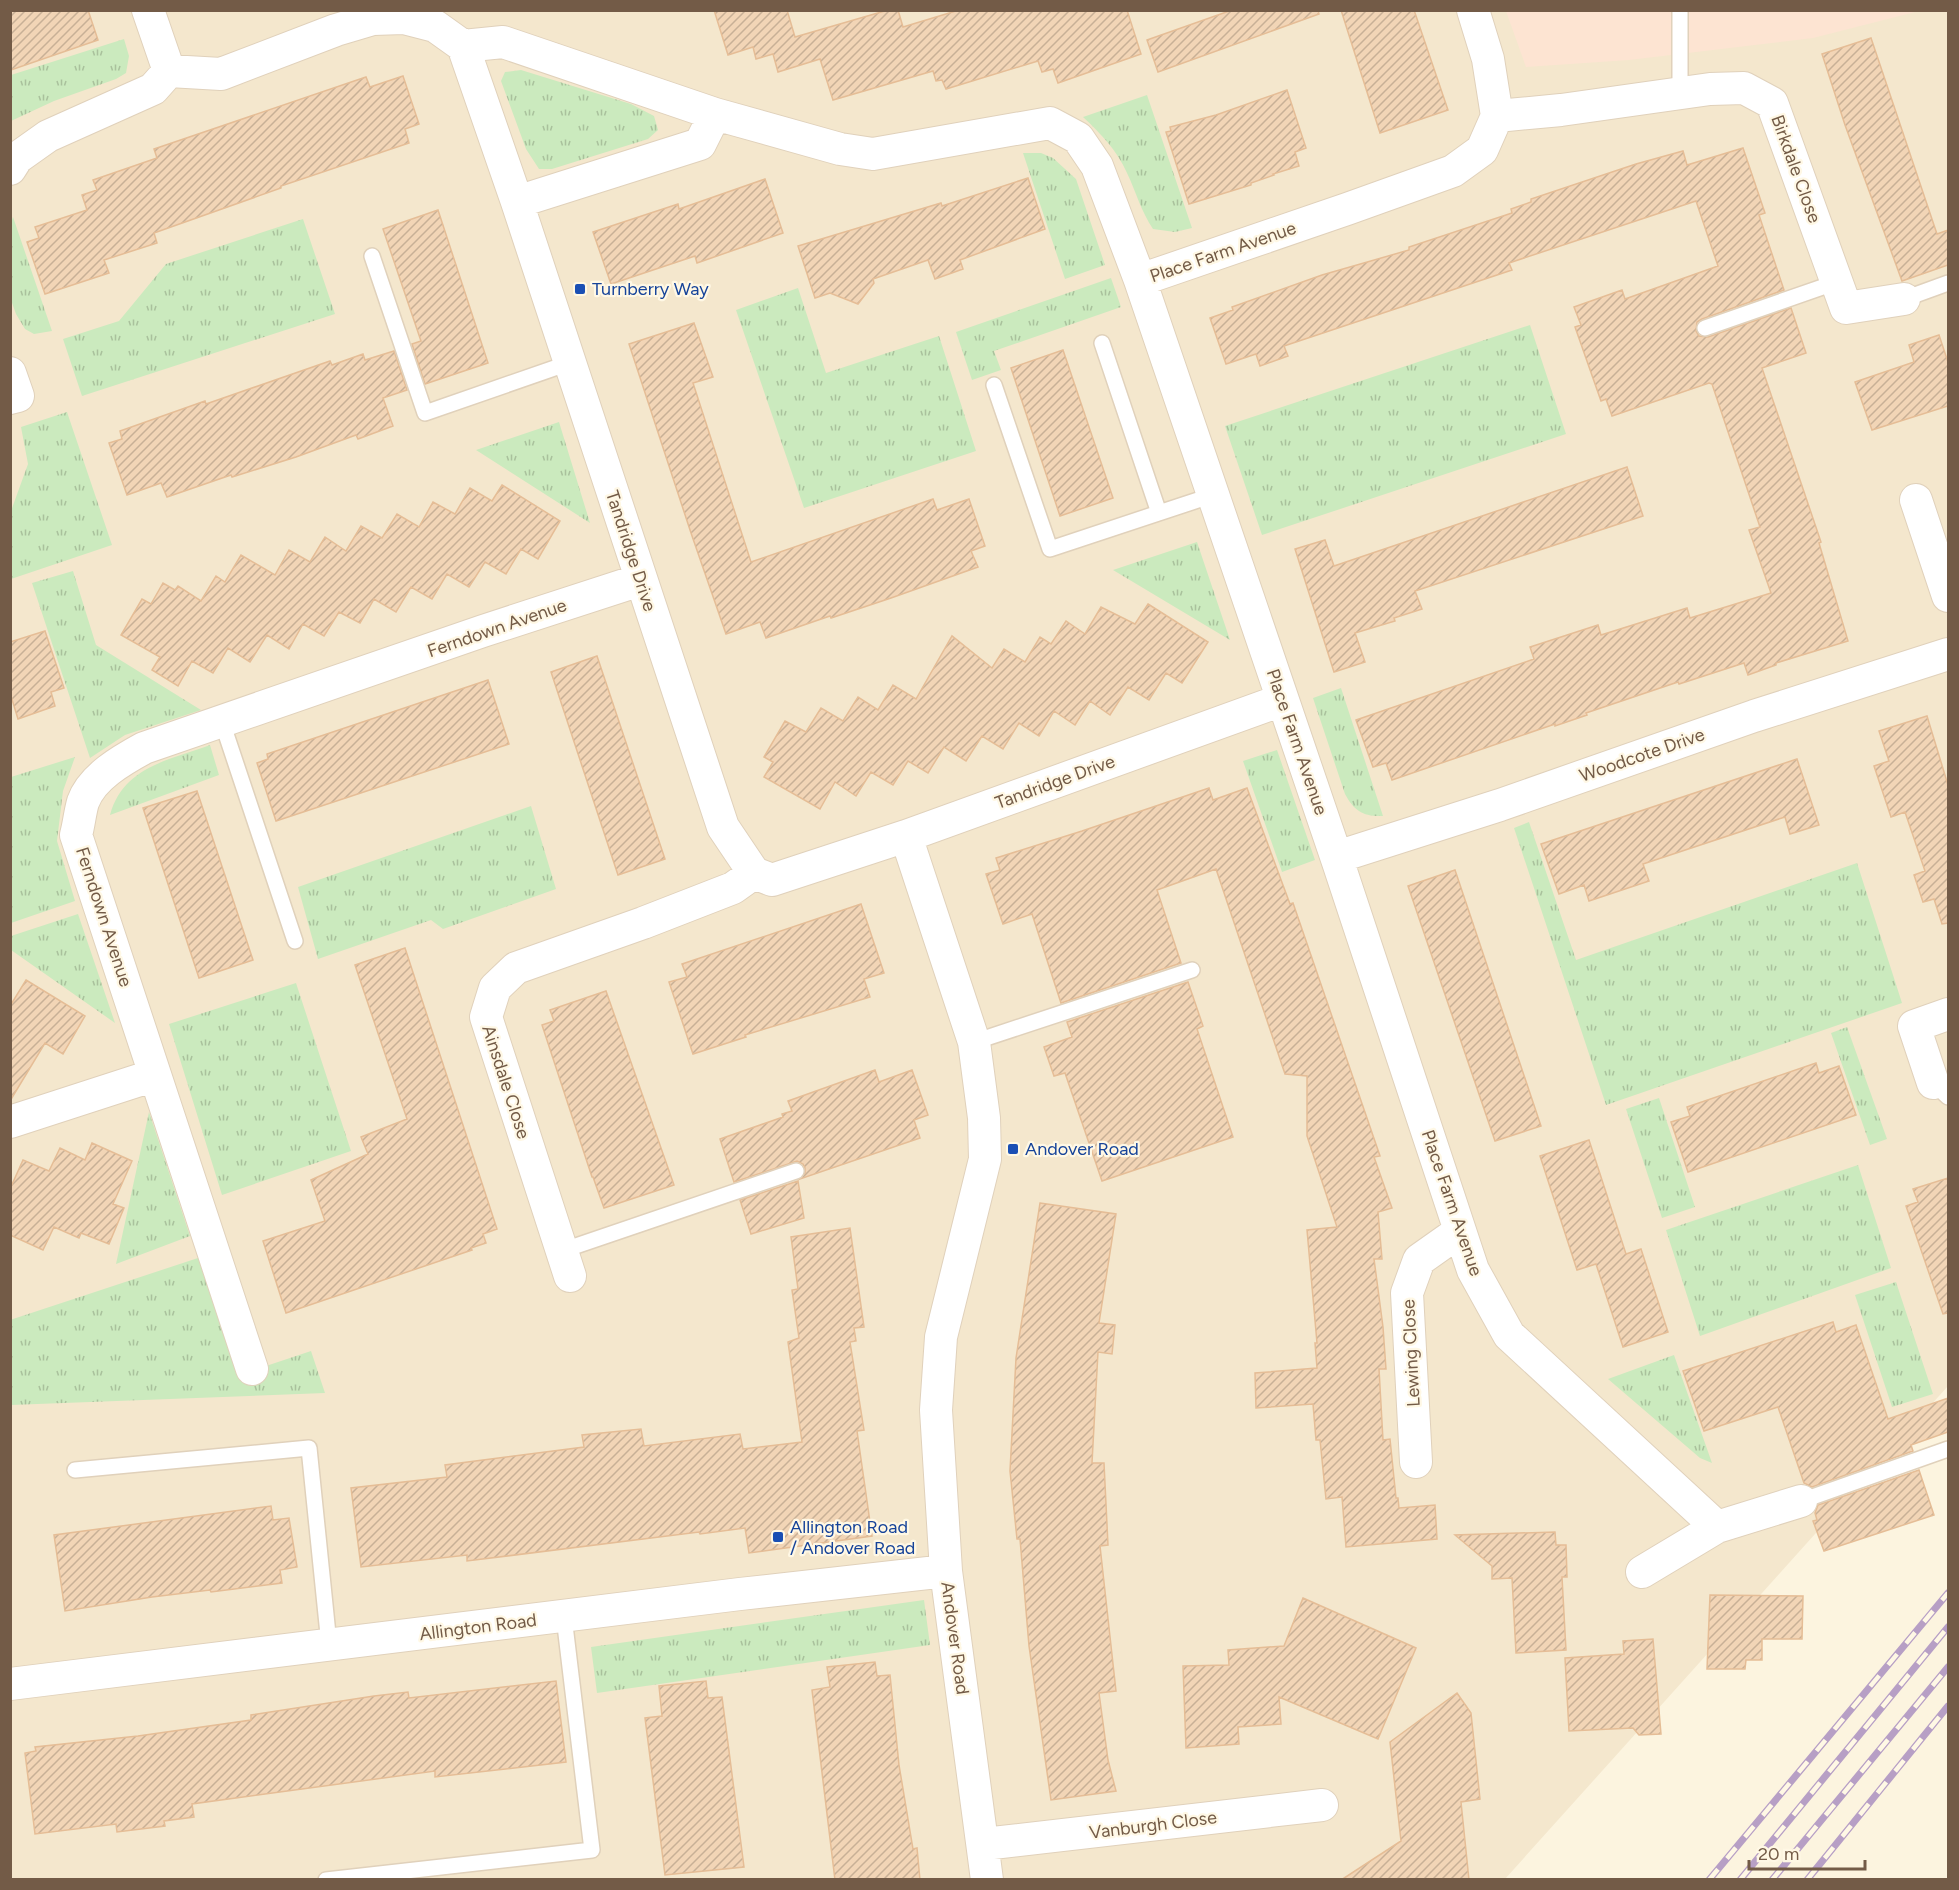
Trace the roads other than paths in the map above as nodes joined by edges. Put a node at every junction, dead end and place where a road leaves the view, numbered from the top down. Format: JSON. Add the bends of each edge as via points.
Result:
{"nodes":[{"id":1,"x":148,"y":10,"type":"edge"},
{"id":2,"x":1473,"y":10,"type":"edge"},
{"id":3,"x":1680,"y":10,"type":"edge"},
{"id":4,"x":463,"y":46,"type":"junction"},
{"id":5,"x":169,"y":70,"type":"junction"},
{"id":6,"x":1680,"y":94,"type":"junction"},
{"id":7,"x":715,"y":114,"type":"junction"},
{"id":8,"x":1497,"y":116,"type":"junction"},
{"id":9,"x":13,"y":160,"type":"edge"},
{"id":10,"x":517,"y":202,"type":"junction"},
{"id":11,"x":372,"y":256,"type":"dead end"},
{"id":12,"x":1140,"y":280,"type":"junction"},
{"id":13,"x":1837,"y":282,"type":"junction"},
{"id":14,"x":1948,"y":283,"type":"edge"},
{"id":15,"x":1904,"y":299,"type":"joint"},
{"id":16,"x":1706,"y":328,"type":"dead end"},
{"id":17,"x":1102,"y":343,"type":"dead end"},
{"id":18,"x":569,"y":363,"type":"junction"},
{"id":19,"x":10,"y":373,"type":"edge"},
{"id":20,"x":994,"y":385,"type":"dead end"},
{"id":21,"x":10,"y":398,"type":"edge"},
{"id":22,"x":1213,"y":495,"type":"junction"},
{"id":23,"x":1916,"y":500,"type":"dead end"},
{"id":24,"x":1159,"y":513,"type":"junction"},
{"id":25,"x":640,"y":580,"type":"junction"},
{"id":26,"x":1948,"y":596,"type":"edge"},
{"id":27,"x":1948,"y":654,"type":"edge"},
{"id":28,"x":1282,"y":700,"type":"junction"},
{"id":29,"x":222,"y":722,"type":"junction"},
{"id":30,"x":906,"y":836,"type":"junction"},
{"id":31,"x":1336,"y":857,"type":"junction"},
{"id":32,"x":754,"y":873,"type":"junction"},
{"id":33,"x":295,"y":941,"type":"dead end"},
{"id":34,"x":1192,"y":970,"type":"dead end"},
{"id":35,"x":1948,"y":1014,"type":"edge"},
{"id":36,"x":974,"y":1042,"type":"junction"},
{"id":37,"x":155,"y":1075,"type":"junction"},
{"id":38,"x":1941,"y":1090,"type":"edge"},
{"id":39,"x":10,"y":1122,"type":"edge"},
{"id":40,"x":796,"y":1171,"type":"dead end"},
{"id":41,"x":1460,"y":1231,"type":"junction"},
{"id":42,"x":566,"y":1264,"type":"joint"},
{"id":43,"x":252,"y":1369,"type":"dead end"},
{"id":44,"x":1948,"y":1449,"type":"edge"},
{"id":45,"x":1416,"y":1462,"type":"dead end"},
{"id":46,"x":75,"y":1470,"type":"dead end"},
{"id":47,"x":1801,"y":1501,"type":"joint"},
{"id":48,"x":1717,"y":1527,"type":"junction"},
{"id":49,"x":946,"y":1571,"type":"junction"},
{"id":50,"x":1642,"y":1572,"type":"dead end"},
{"id":51,"x":564,"y":1617,"type":"junction"},
{"id":52,"x":328,"y":1644,"type":"junction"},
{"id":53,"x":10,"y":1684,"type":"edge"},
{"id":54,"x":1322,"y":1805,"type":"dead end"},
{"id":55,"x":984,"y":1844,"type":"junction"},
{"id":56,"x":326,"y":1880,"type":"edge"},
{"id":57,"x":987,"y":1880,"type":"edge"}],
"edges":[{"from":1,"to":5,"type":"street"},
{"from":2,"to":8,"type":"street","via":[[1488,58]]},
{"from":3,"to":6,"type":"lane"},
{"from":4,"to":5,"type":"street","via":[[435,26],[404,18],[373,19],[221,74]]},
{"from":4,"to":7,"type":"street","via":[[503,42]]},
{"from":4,"to":10,"type":"street","name":"Tandridge Drive"},
{"from":5,"to":9,"type":"street","via":[[153,89],[48,136]]},
{"from":6,"to":8,"type":"street","name":"Birkdale Close"},
{"from":6,"to":13,"type":"street","name":"Birkdale Close","via":[[1744,88],[1772,103]]},
{"from":7,"to":10,"type":"street","via":[[700,144]]},
{"from":7,"to":12,"type":"street","via":[[840,149],[873,154],[1050,123],[1078,138],[1097,166]]},
{"from":8,"to":12,"type":"street","name":"Place Farm Avenue","via":[[1482,150],[1453,171]]},
{"from":10,"to":18,"type":"street","name":"Tandridge Drive"},
{"from":11,"to":18,"type":"lane","via":[[424,413]]},
{"from":12,"to":22,"type":"street","name":"Place Farm Avenue"},
{"from":13,"to":15,"type":"street","name":"Birkdale Close","via":[[1846,308]]},
{"from":13,"to":16,"type":"lane"},
{"from":14,"to":15,"type":"lane"},
{"from":17,"to":24,"type":"lane"},
{"from":18,"to":25,"type":"street","name":"Tandridge Drive"},
{"from":19,"to":21,"type":"street","via":[[18,396]]},
{"from":20,"to":24,"type":"lane","via":[[1050,549]]},
{"from":22,"to":24,"type":"lane"},
{"from":22,"to":28,"type":"street","name":"Place Farm Avenue"},
{"from":23,"to":26,"type":"street"},
{"from":25,"to":29,"type":"street","name":"Ferndown Avenue"},
{"from":25,"to":32,"type":"street","name":"Tandridge Drive","via":[[723,827]]},
{"from":27,"to":31,"type":"street","name":"Woodcote Drive"},
{"from":28,"to":30,"type":"street","name":"Tandridge Drive"},
{"from":28,"to":31,"type":"street","name":"Place Farm Avenue"},
{"from":29,"to":33,"type":"lane"},
{"from":29,"to":37,"type":"street","name":"Ferndown Avenue","via":[[144,748],[120,761],[102,776],[84,800],[76,835]]},
{"from":30,"to":32,"type":"street","name":"Tandridge Drive","via":[[772,880]]},
{"from":30,"to":36,"type":"street","name":"Andover Road"},
{"from":31,"to":41,"type":"street","name":"Place Farm Avenue"},
{"from":32,"to":42,"type":"street","name":"Ainsdale Close","via":[[733,888],[516,968],[495,988],[486,1017]]},
{"from":34,"to":36,"type":"lane"},
{"from":35,"to":38,"type":"street","via":[[1914,1026]]},
{"from":36,"to":49,"type":"street","name":"Andover Road","via":[[985,1159],[941,1337],[936,1410]]},
{"from":37,"to":39,"type":"street"},
{"from":37,"to":43,"type":"street","name":"Ferndown Avenue"},
{"from":40,"to":42,"type":"lane"},
{"from":41,"to":45,"type":"street","name":"Lewing Close","via":[[1419,1260],[1407,1293]]},
{"from":41,"to":48,"type":"street","name":"Place Farm Avenue","via":[[1473,1270],[1509,1335]]},
{"from":44,"to":47,"type":"lane"},
{"from":46,"to":52,"type":"lane","via":[[309,1449]]},
{"from":47,"to":48,"type":"street"},
{"from":48,"to":50,"type":"street"},
{"from":49,"to":51,"type":"street","name":"Allington Road"},
{"from":49,"to":55,"type":"street","name":"Andover Road"},
{"from":51,"to":52,"type":"street","name":"Allington Road"},
{"from":51,"to":56,"type":"lane","via":[[592,1850]]},
{"from":52,"to":53,"type":"street","name":"Allington Road"},
{"from":54,"to":55,"type":"street","name":"Vanburgh Close"},
{"from":55,"to":57,"type":"street","name":"Andover Road"}]}
